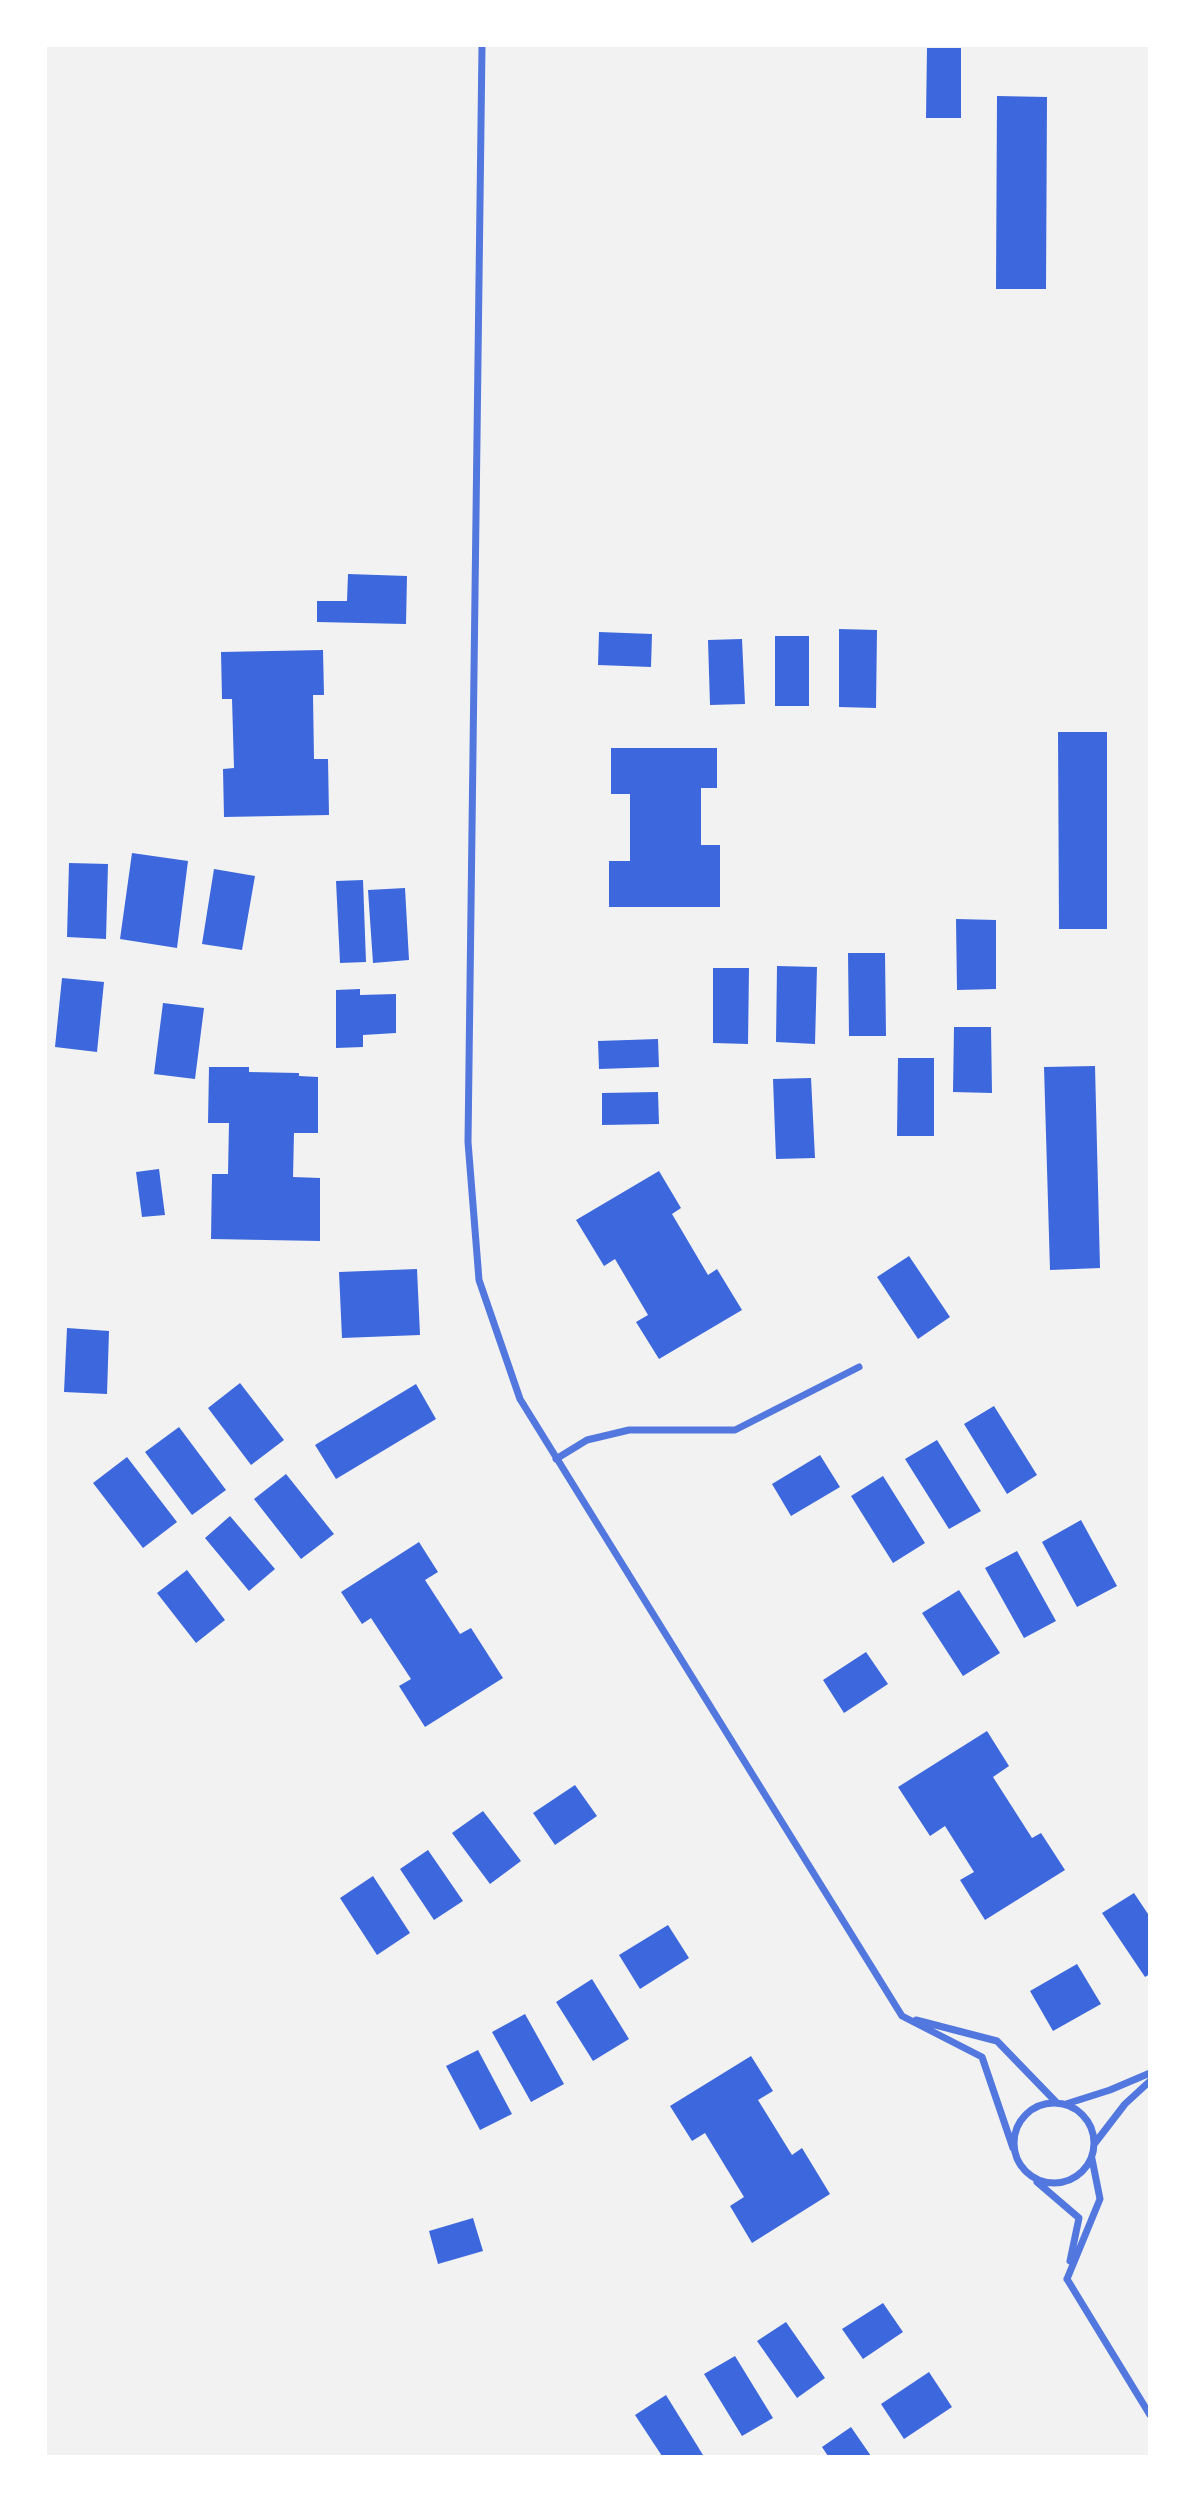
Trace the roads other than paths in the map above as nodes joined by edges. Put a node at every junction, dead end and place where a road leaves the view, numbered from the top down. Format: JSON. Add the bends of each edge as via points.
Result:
{"nodes":[{"id":1,"x":482,"y":46,"type":"edge"},
{"id":2,"x":859,"y":1367,"type":"dead end"},
{"id":3,"x":556,"y":1459,"type":"junction"},
{"id":4,"x":902,"y":2016,"type":"junction"},
{"id":5,"x":1150,"y":2073,"type":"edge"},
{"id":6,"x":1150,"y":2081,"type":"edge"},
{"id":7,"x":1056,"y":2102,"type":"junction"},
{"id":8,"x":1066,"y":2104,"type":"junction"},
{"id":9,"x":1095,"y":2143,"type":"junction"},
{"id":10,"x":1013,"y":2148,"type":"junction"},
{"id":11,"x":1092,"y":2159,"type":"junction"},
{"id":12,"x":1031,"y":2177,"type":"junction"},
{"id":13,"x":1067,"y":2279,"type":"junction"},
{"id":14,"x":1150,"y":2415,"type":"edge"}],
"edges":[{"from":1,"to":3,"type":"street","via":[[468,1142],[479,1280],[520,1399]]},
{"from":2,"to":3,"type":"street","via":[[735,1430],[629,1430],[587,1440]]},
{"from":3,"to":4,"type":"street"},
{"from":4,"to":7,"type":"street","via":[[997,2041]]},
{"from":4,"to":10,"type":"street","via":[[982,2057]]},
{"from":5,"to":8,"type":"street"},
{"from":6,"to":9,"type":"street"},
{"from":7,"to":8,"type":"street"},
{"from":7,"to":10,"type":"street","via":[[1038,2105],[1023,2115],[1014,2130]]},
{"from":8,"to":9,"type":"street","via":[[1087,2119]]},
{"from":9,"to":11,"type":"street"},
{"from":10,"to":12,"type":"street"},
{"from":11,"to":12,"type":"street","via":[[1082,2173],[1065,2182],[1048,2184]]},
{"from":11,"to":13,"type":"street","via":[[1100,2199]]},
{"from":12,"to":13,"type":"street","via":[[1079,2218]]},
{"from":13,"to":14,"type":"street"}]}
